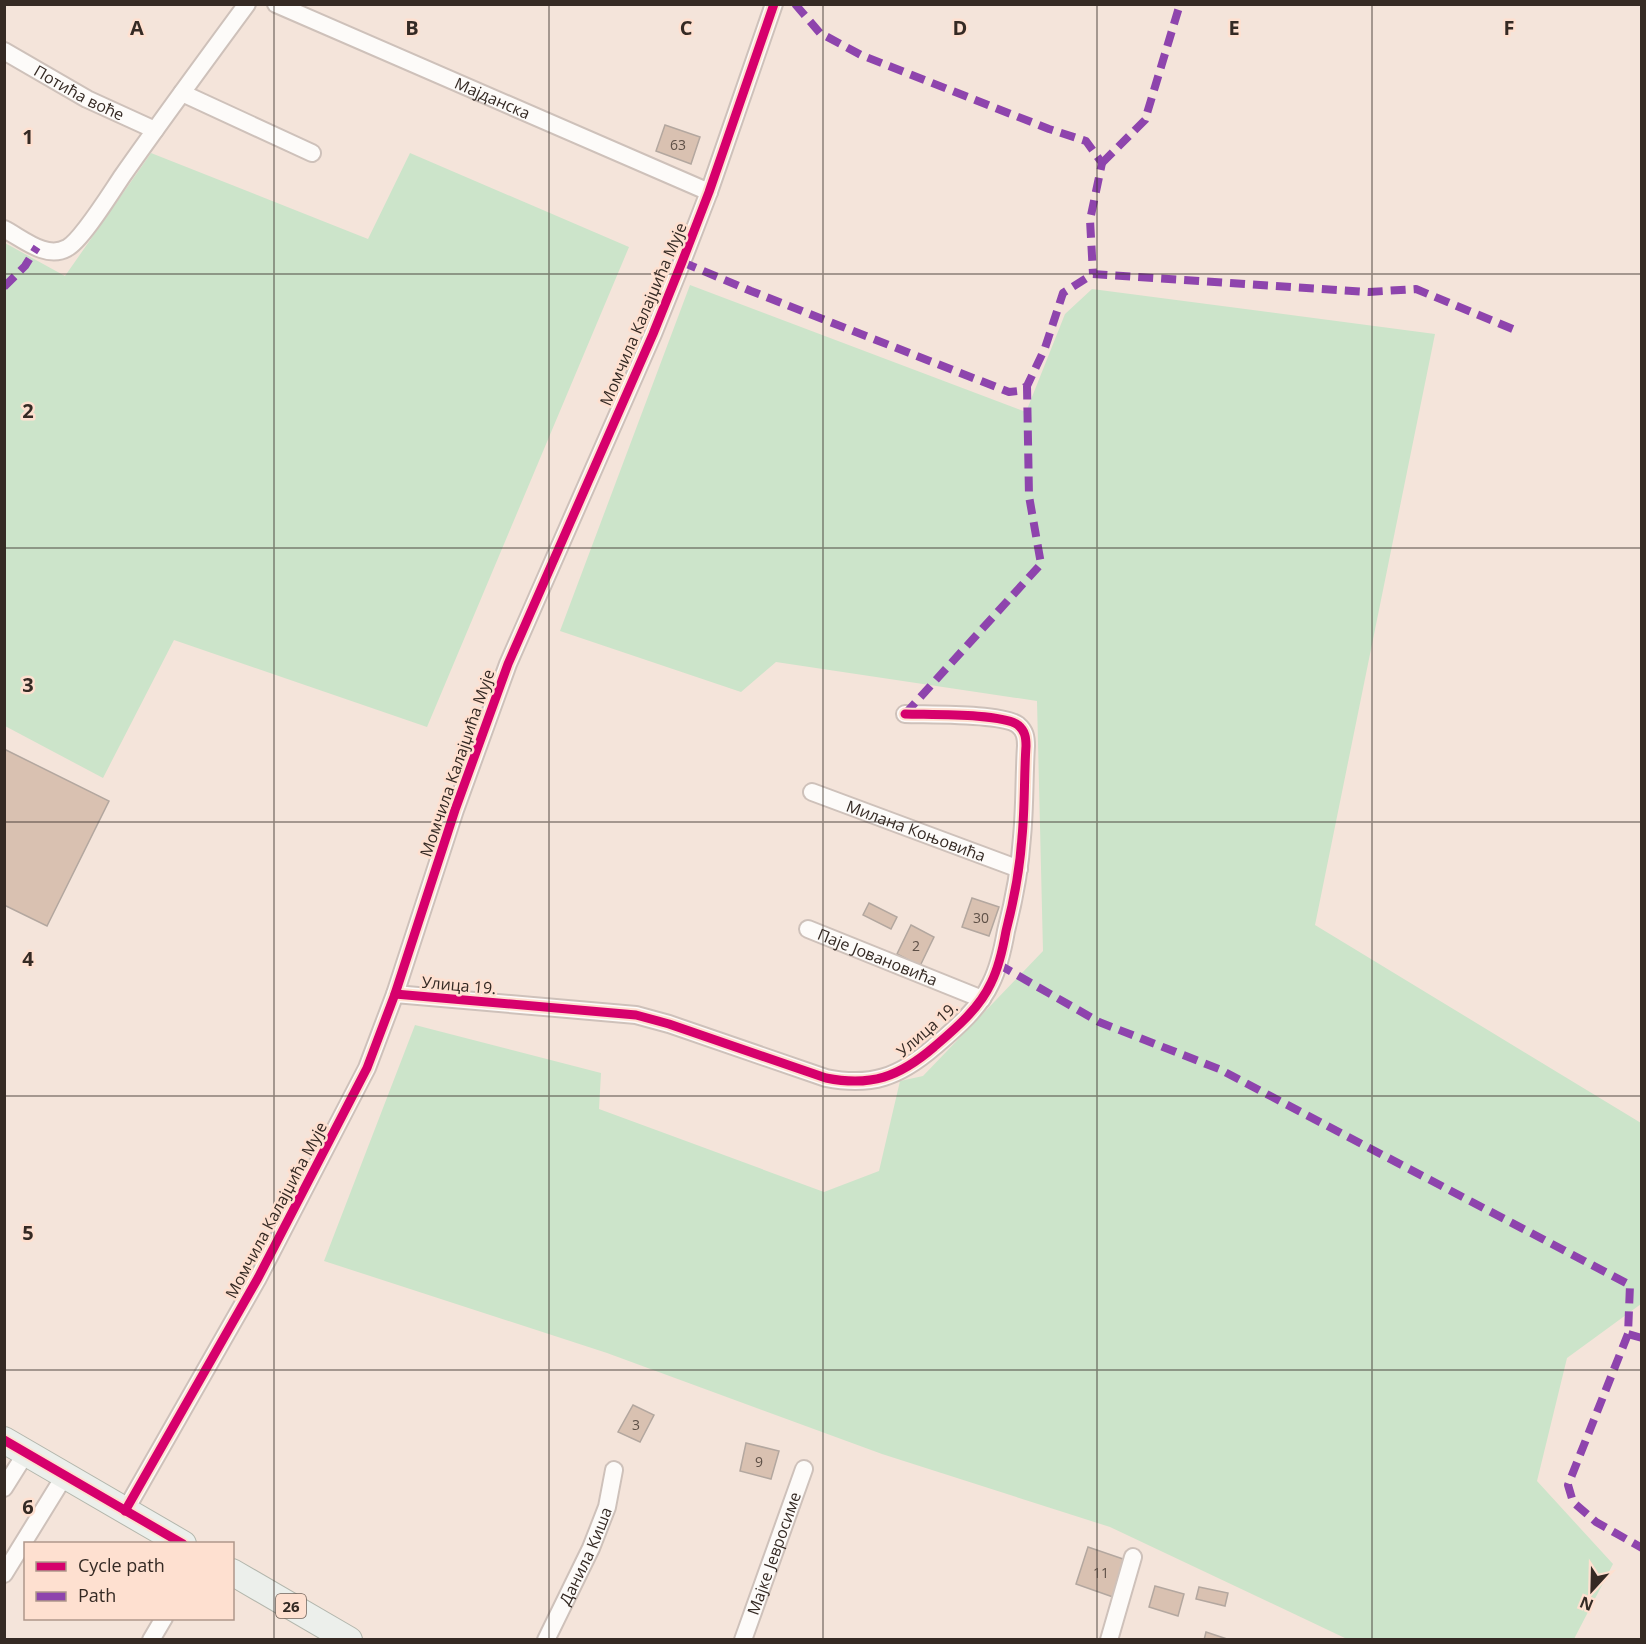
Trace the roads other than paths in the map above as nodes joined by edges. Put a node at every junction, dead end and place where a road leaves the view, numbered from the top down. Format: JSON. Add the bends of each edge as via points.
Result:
{"nodes":[{"id":1,"x":247,"y":4,"type":"edge"},
{"id":2,"x":276,"y":4,"type":"edge"},
{"id":3,"x":774,"y":4,"type":"edge"},
{"id":4,"x":4,"y":51,"type":"edge"},
{"id":5,"x":182,"y":93,"type":"junction"},
{"id":6,"x":154,"y":130,"type":"junction"},
{"id":7,"x":312,"y":153,"type":"dead end"},
{"id":8,"x":709,"y":192,"type":"junction"},
{"id":9,"x":4,"y":228,"type":"edge"},
{"id":10,"x":905,"y":714,"type":"dead end"},
{"id":11,"x":812,"y":792,"type":"dead end"},
{"id":12,"x":1019,"y":869,"type":"junction"},
{"id":13,"x":808,"y":929,"type":"dead end"},
{"id":14,"x":395,"y":994,"type":"junction"},
{"id":15,"x":982,"y":999,"type":"junction"},
{"id":16,"x":4,"y":1440,"type":"edge"},
{"id":17,"x":27,"y":1453,"type":"junction"},
{"id":18,"x":804,"y":1469,"type":"dead end"},
{"id":19,"x":614,"y":1470,"type":"dead end"},
{"id":20,"x":65,"y":1475,"type":"junction"},
{"id":21,"x":4,"y":1488,"type":"edge"},
{"id":22,"x":125,"y":1511,"type":"junction"},
{"id":23,"x":179,"y":1542,"type":"edge"},
{"id":24,"x":1133,"y":1557,"type":"dead end"},
{"id":25,"x":234,"y":1573,"type":"edge"},
{"id":26,"x":4,"y":1574,"type":"edge"},
{"id":27,"x":163,"y":1620,"type":"edge"},
{"id":28,"x":151,"y":1640,"type":"edge"},
{"id":29,"x":349,"y":1640,"type":"edge"},
{"id":30,"x":546,"y":1640,"type":"edge"},
{"id":31,"x":743,"y":1640,"type":"edge"},
{"id":32,"x":1109,"y":1640,"type":"edge"}],
"edges":[{"from":1,"to":5,"type":"street"},
{"from":2,"to":8,"type":"street","name":"Мајданска"},
{"from":3,"to":8,"type":"street","name":"Момчила Калајџића Мује"},
{"from":4,"to":6,"type":"street","name":"Потића воће","via":[[87,99]]},
{"from":5,"to":6,"type":"street"},
{"from":5,"to":7,"type":"street"},
{"from":6,"to":9,"type":"street","via":[[67,248],[45,251]]},
{"from":8,"to":14,"type":"street","name":"Момчила Калајџића Мује","via":[[653,334],[508,664],[454,810]]},
{"from":10,"to":12,"type":"street","name":"Улица 19.","via":[[1002,719],[1011,721],[1026,734]]},
{"from":11,"to":12,"type":"street","name":"Милана Коњовића"},
{"from":12,"to":15,"type":"street","name":"Улица 19.","via":[[1004,942],[992,983]]},
{"from":13,"to":15,"type":"street","name":"Паје Јовановића"},
{"from":14,"to":15,"type":"street","name":"Улица 19.","via":[[636,1015],[843,1082],[885,1078],[905,1070],[954,1030]]},
{"from":14,"to":22,"type":"street","name":"Момчила Калајџића Мује","via":[[367,1068],[264,1268]]},
{"from":16,"to":17,"type":"main road"},
{"from":17,"to":20,"type":"main road"},
{"from":17,"to":21,"type":"street"},
{"from":18,"to":31,"type":"street","name":"Мајке Јевросиме"},
{"from":19,"to":30,"type":"street","name":"Данила Киша","via":[[607,1507],[591,1548]]},
{"from":20,"to":22,"type":"main road"},
{"from":20,"to":26,"type":"street"},
{"from":22,"to":23,"type":"main road"},
{"from":24,"to":32,"type":"street"},
{"from":25,"to":29,"type":"main road","number":"26"},
{"from":27,"to":28,"type":"street"}]}
